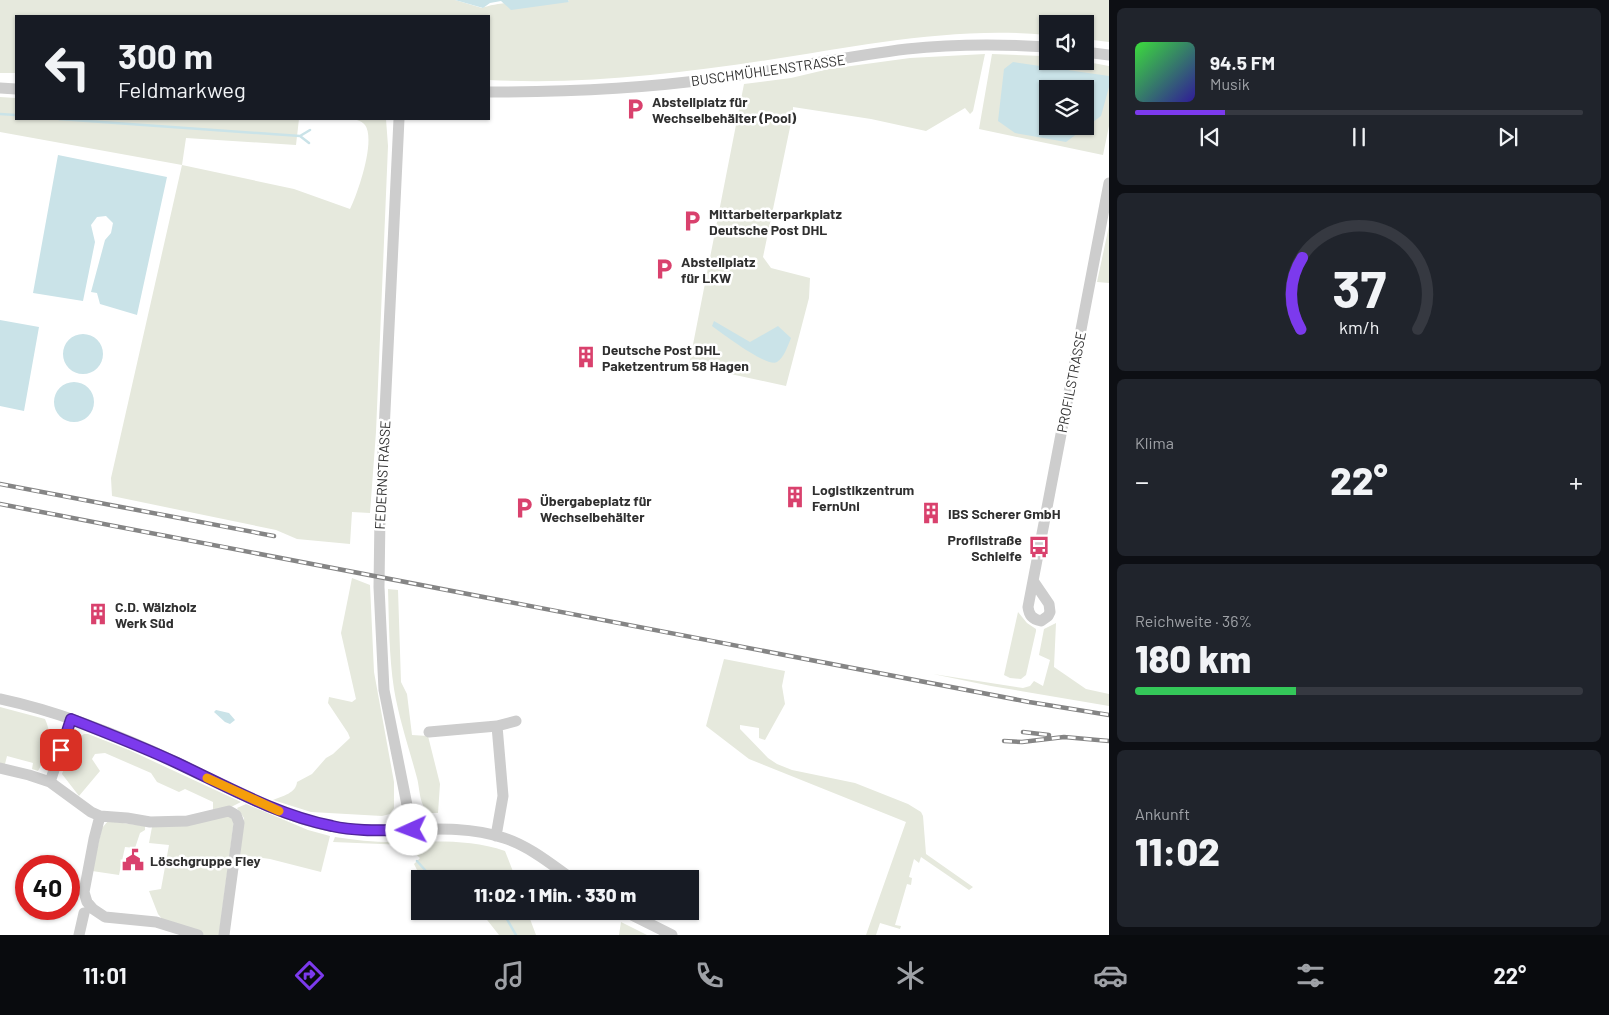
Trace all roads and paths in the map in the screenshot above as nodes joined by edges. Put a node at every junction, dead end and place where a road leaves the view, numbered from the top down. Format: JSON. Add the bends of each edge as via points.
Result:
{"nodes":[{"id":1,"x":1039,"y":47,"type":"edge"},
{"id":2,"x":1094,"y":53,"type":"edge"},
{"id":3,"x":1109,"y":55,"type":"edge"},
{"id":4,"x":0,"y":88,"type":"edge"},
{"id":5,"x":15,"y":89,"type":"edge"},
{"id":6,"x":490,"y":92,"type":"edge"},
{"id":7,"x":399,"y":120,"type":"edge"},
{"id":8,"x":1109,"y":182,"type":"edge"},
{"id":9,"x":1034,"y":582,"type":"dead end"},
{"id":10,"x":0,"y":699,"type":"edge"},
{"id":11,"x":71,"y":719,"type":"junction"},
{"id":12,"x":516,"y":721,"type":"dead end"},
{"id":13,"x":497,"y":726,"type":"junction"},
{"id":14,"x":429,"y":732,"type":"dead end"},
{"id":15,"x":0,"y":768,"type":"edge"},
{"id":16,"x":50,"y":782,"type":"junction"},
{"id":17,"x":100,"y":816,"type":"junction"},
{"id":18,"x":412,"y":830,"type":"junction"},
{"id":19,"x":496,"y":836,"type":"junction"},
{"id":20,"x":559,"y":870,"type":"edge"},
{"id":21,"x":84,"y":913,"type":"dead end"},
{"id":22,"x":642,"y":920,"type":"edge"},
{"id":23,"x":79,"y":935,"type":"edge"},
{"id":24,"x":198,"y":935,"type":"edge"},
{"id":25,"x":224,"y":935,"type":"edge"},
{"id":26,"x":672,"y":935,"type":"edge"}],
"edges":[{"from":1,"to":6,"type":"street","name":"BUSCHMÜHLENSTRASSE","via":[[990,44],[908,49],[661,85],[553,92]]},
{"from":2,"to":3,"type":"street"},
{"from":4,"to":5,"type":"street"},
{"from":7,"to":18,"type":"street","name":"FEDERNSTRASSE","via":[[379,587],[384,690]]},
{"from":8,"to":9,"type":"street","name":"PROFILSTRASSE"},
{"from":10,"to":11,"type":"street"},
{"from":11,"to":16,"type":"street"},
{"from":11,"to":18,"type":"street","via":[[149,750],[286,814],[344,828]]},
{"from":12,"to":13,"type":"street"},
{"from":13,"to":14,"type":"street"},
{"from":13,"to":19,"type":"street","via":[[503,796]]},
{"from":15,"to":16,"type":"street"},
{"from":16,"to":17,"type":"street"},
{"from":17,"to":24,"type":"street","via":[[84,892],[87,902],[105,917],[156,922]]},
{"from":17,"to":25,"type":"street","via":[[150,822],[187,821],[222,812],[236,815],[239,823]]},
{"from":18,"to":19,"type":"street","via":[[465,831]]},
{"from":19,"to":20,"type":"street","via":[[530,850]]},
{"from":21,"to":23,"type":"street"},
{"from":22,"to":26,"type":"street"}]}
